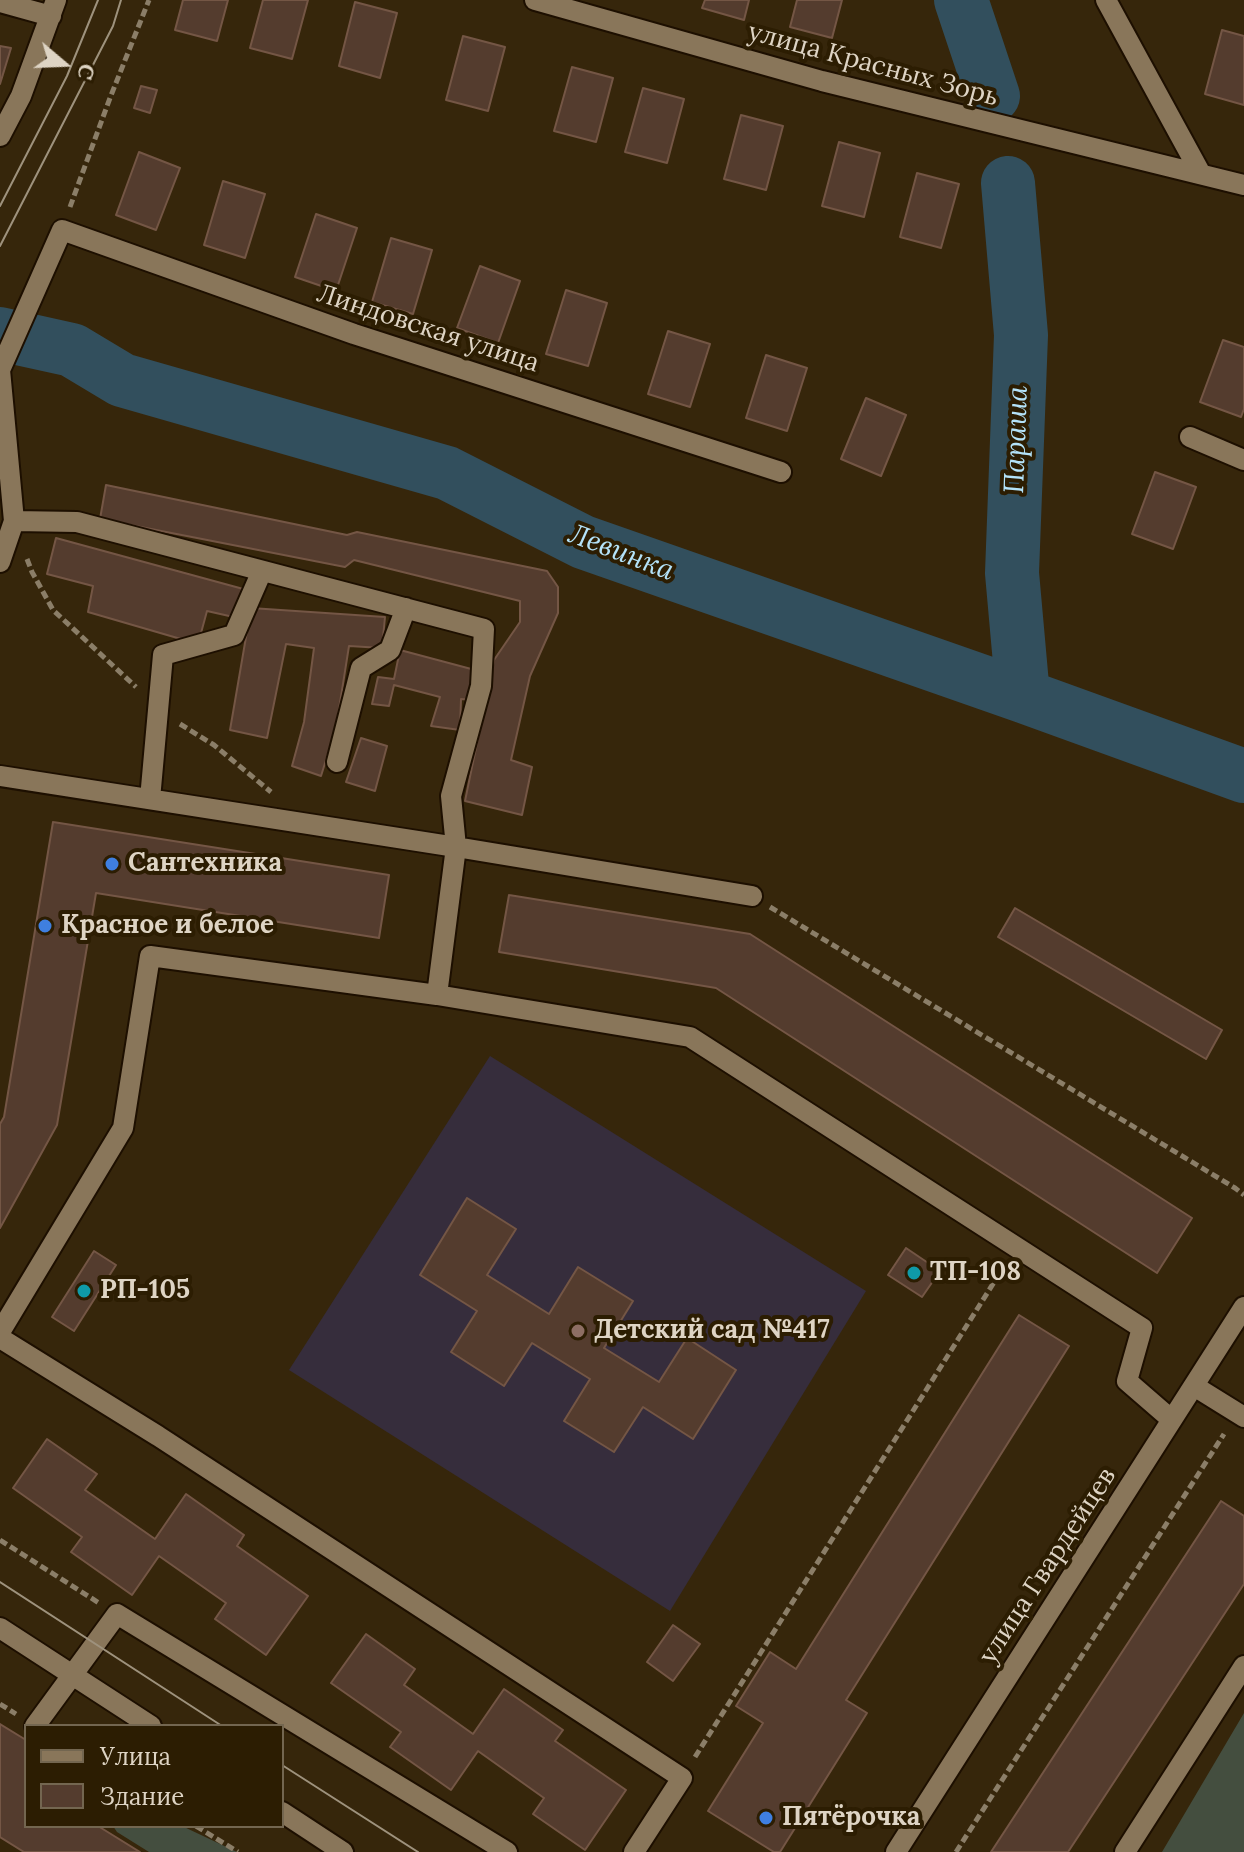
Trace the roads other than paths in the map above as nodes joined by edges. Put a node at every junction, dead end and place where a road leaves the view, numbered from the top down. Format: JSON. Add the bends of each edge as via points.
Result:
{"nodes":[{"id":1,"x":535,"y":0,"type":"edge"},
{"id":2,"x":1106,"y":0,"type":"edge"},
{"id":3,"x":0,"y":2,"type":"edge"},
{"id":4,"x":54,"y":8,"type":"edge"},
{"id":5,"x":0,"y":136,"type":"edge"},
{"id":6,"x":1201,"y":174,"type":"junction"},
{"id":7,"x":1244,"y":185,"type":"edge"},
{"id":8,"x":1190,"y":437,"type":"dead end"},
{"id":9,"x":1244,"y":460,"type":"edge"},
{"id":10,"x":781,"y":472,"type":"dead end"},
{"id":11,"x":14,"y":521,"type":"junction"},
{"id":12,"x":0,"y":562,"type":"edge"},
{"id":13,"x":262,"y":571,"type":"junction"},
{"id":14,"x":406,"y":608,"type":"junction"},
{"id":15,"x":337,"y":762,"type":"dead end"},
{"id":16,"x":0,"y":776,"type":"edge"},
{"id":17,"x":150,"y":799,"type":"junction"},
{"id":18,"x":456,"y":847,"type":"junction"},
{"id":19,"x":752,"y":896,"type":"road end"},
{"id":20,"x":437,"y":995,"type":"junction"},
{"id":21,"x":1244,"y":1307,"type":"edge"},
{"id":22,"x":0,"y":1335,"type":"edge"},
{"id":23,"x":1194,"y":1386,"type":"junction"},
{"id":24,"x":1241,"y":1415,"type":"edge"},
{"id":25,"x":1172,"y":1420,"type":"junction"},
{"id":26,"x":0,"y":1628,"type":"edge"},
{"id":27,"x":1244,"y":1666,"type":"edge"},
{"id":28,"x":72,"y":1675,"type":"junction"},
{"id":29,"x":36,"y":1724,"type":"edge"},
{"id":30,"x":148,"y":1724,"type":"edge"},
{"id":31,"x":284,"y":1813,"type":"edge"},
{"id":32,"x":343,"y":1852,"type":"edge"},
{"id":33,"x":507,"y":1852,"type":"edge"},
{"id":34,"x":634,"y":1852,"type":"edge"},
{"id":35,"x":896,"y":1852,"type":"edge"},
{"id":36,"x":1125,"y":1852,"type":"edge"}],
"edges":[{"from":1,"to":6,"type":"street","name":"улица Красных Зорь","via":[[822,81]]},
{"from":2,"to":6,"type":"street"},
{"from":3,"to":4,"type":"street"},
{"from":4,"to":5,"type":"street"},
{"from":6,"to":7,"type":"street","name":"улица Красных Зорь"},
{"from":8,"to":9,"type":"street"},
{"from":10,"to":11,"type":"street","name":"Линдовская улица","via":[[354,334],[62,230],[0,370]]},
{"from":11,"to":12,"type":"street"},
{"from":11,"to":13,"type":"street","via":[[77,522]]},
{"from":13,"to":14,"type":"street"},
{"from":13,"to":17,"type":"street","via":[[234,635],[163,655]]},
{"from":14,"to":15,"type":"street","via":[[390,650],[361,668]]},
{"from":14,"to":18,"type":"street","via":[[484,629],[481,686],[451,796]]},
{"from":16,"to":17,"type":"street"},
{"from":17,"to":18,"type":"street"},
{"from":18,"to":19,"type":"street"},
{"from":18,"to":20,"type":"street"},
{"from":20,"to":22,"type":"street","via":[[150,956],[123,1128]]},
{"from":20,"to":25,"type":"street","via":[[690,1037],[1142,1328],[1127,1381]]},
{"from":21,"to":23,"type":"street","name":"улица Гвардейцев"},
{"from":22,"to":34,"type":"street","via":[[682,1778]]},
{"from":23,"to":24,"type":"street"},
{"from":23,"to":25,"type":"street","name":"улица Гвардейцев"},
{"from":25,"to":35,"type":"street","name":"улица Гвардейцев"},
{"from":26,"to":28,"type":"street"},
{"from":27,"to":36,"type":"street"},
{"from":28,"to":29,"type":"street"},
{"from":28,"to":30,"type":"street"},
{"from":28,"to":33,"type":"street","via":[[117,1614]]},
{"from":31,"to":32,"type":"street"}]}
